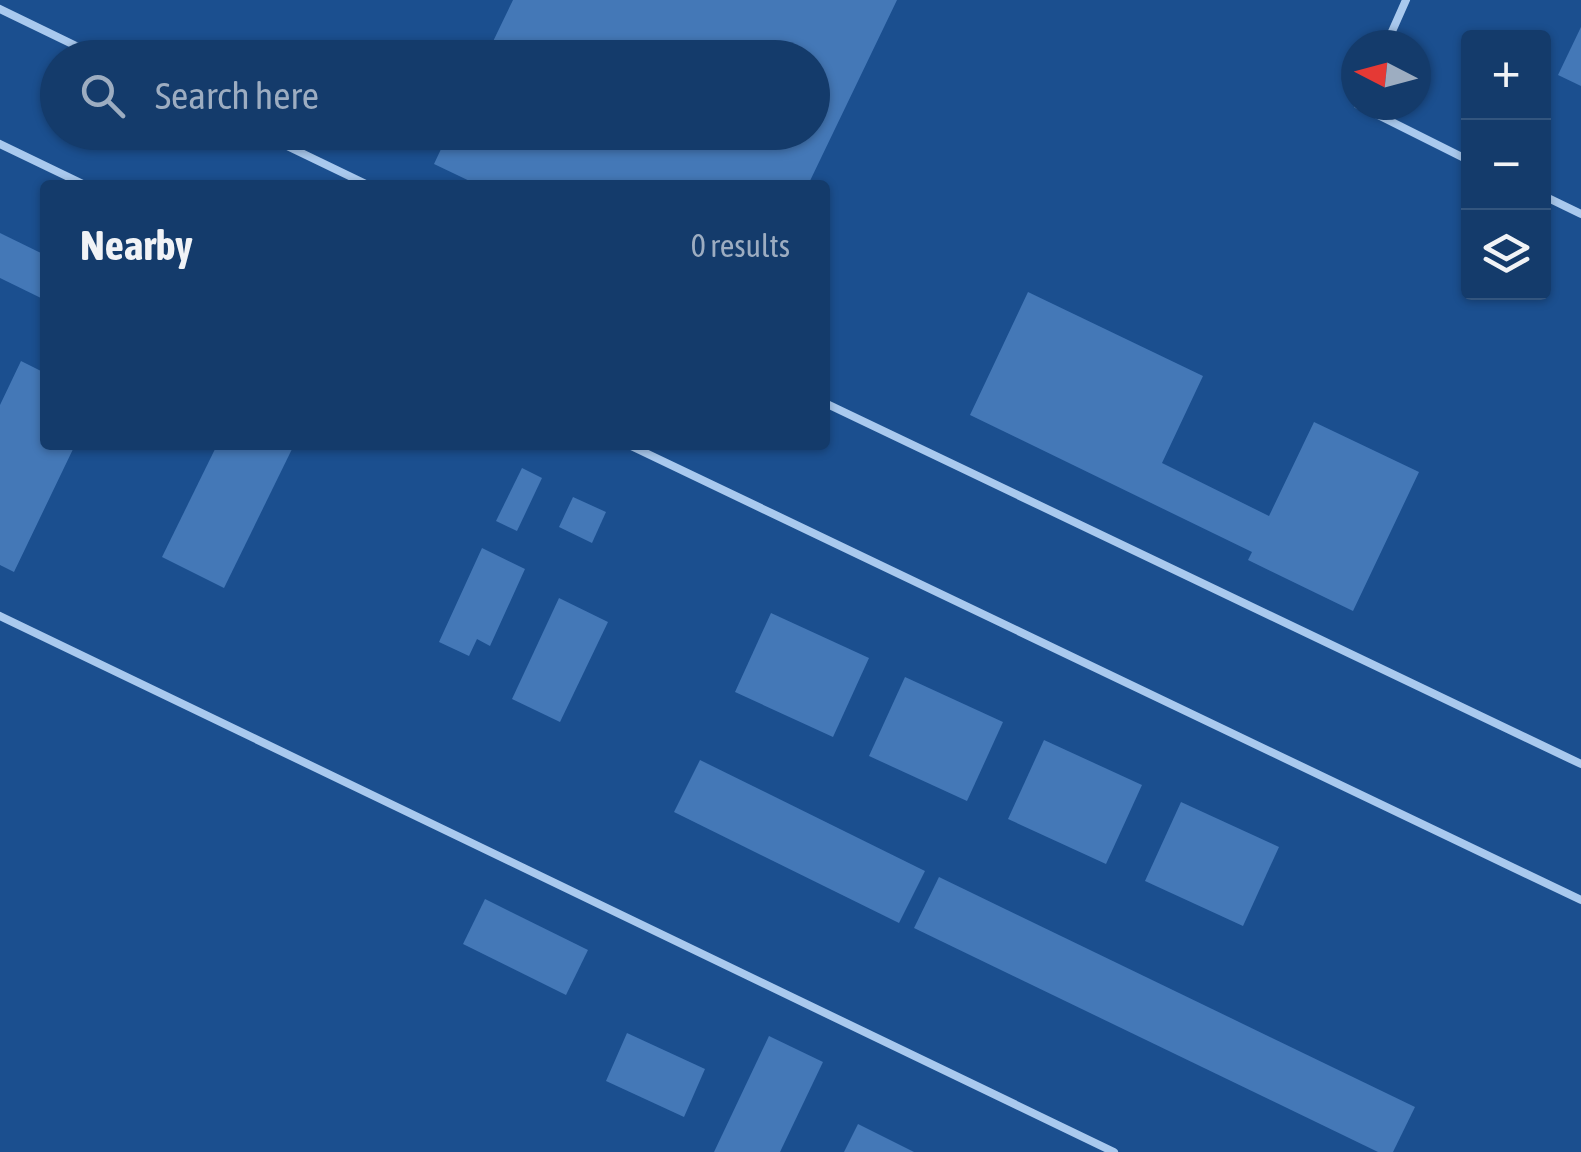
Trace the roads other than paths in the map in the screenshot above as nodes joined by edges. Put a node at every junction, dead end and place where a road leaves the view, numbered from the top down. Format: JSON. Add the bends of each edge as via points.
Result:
{"nodes":[{"id":1,"x":1406,"y":0,"type":"edge"},
{"id":2,"x":0,"y":10,"type":"edge"},
{"id":3,"x":1393,"y":30,"type":"edge"},
{"id":4,"x":63,"y":40,"type":"edge"},
{"id":5,"x":1388,"y":120,"type":"edge"},
{"id":6,"x":0,"y":144,"type":"edge"},
{"id":7,"x":295,"y":150,"type":"edge"},
{"id":8,"x":1461,"y":156,"type":"edge"},
{"id":9,"x":75,"y":180,"type":"edge"},
{"id":10,"x":358,"y":180,"type":"edge"},
{"id":11,"x":1551,"y":199,"type":"edge"},
{"id":12,"x":1581,"y":214,"type":"edge"},
{"id":13,"x":830,"y":405,"type":"edge"},
{"id":14,"x":639,"y":450,"type":"edge"},
{"id":15,"x":0,"y":616,"type":"edge"},
{"id":16,"x":1581,"y":764,"type":"edge"},
{"id":17,"x":1581,"y":900,"type":"edge"},
{"id":18,"x":1114,"y":1152,"type":"edge"}],
"edges":[{"from":1,"to":3,"type":"lane"},
{"from":2,"to":4,"type":"lane"},
{"from":5,"to":8,"type":"lane"},
{"from":6,"to":9,"type":"lane"},
{"from":7,"to":10,"type":"lane"},
{"from":11,"to":12,"type":"lane"},
{"from":13,"to":16,"type":"lane"},
{"from":14,"to":17,"type":"lane"},
{"from":15,"to":18,"type":"lane"}]}
